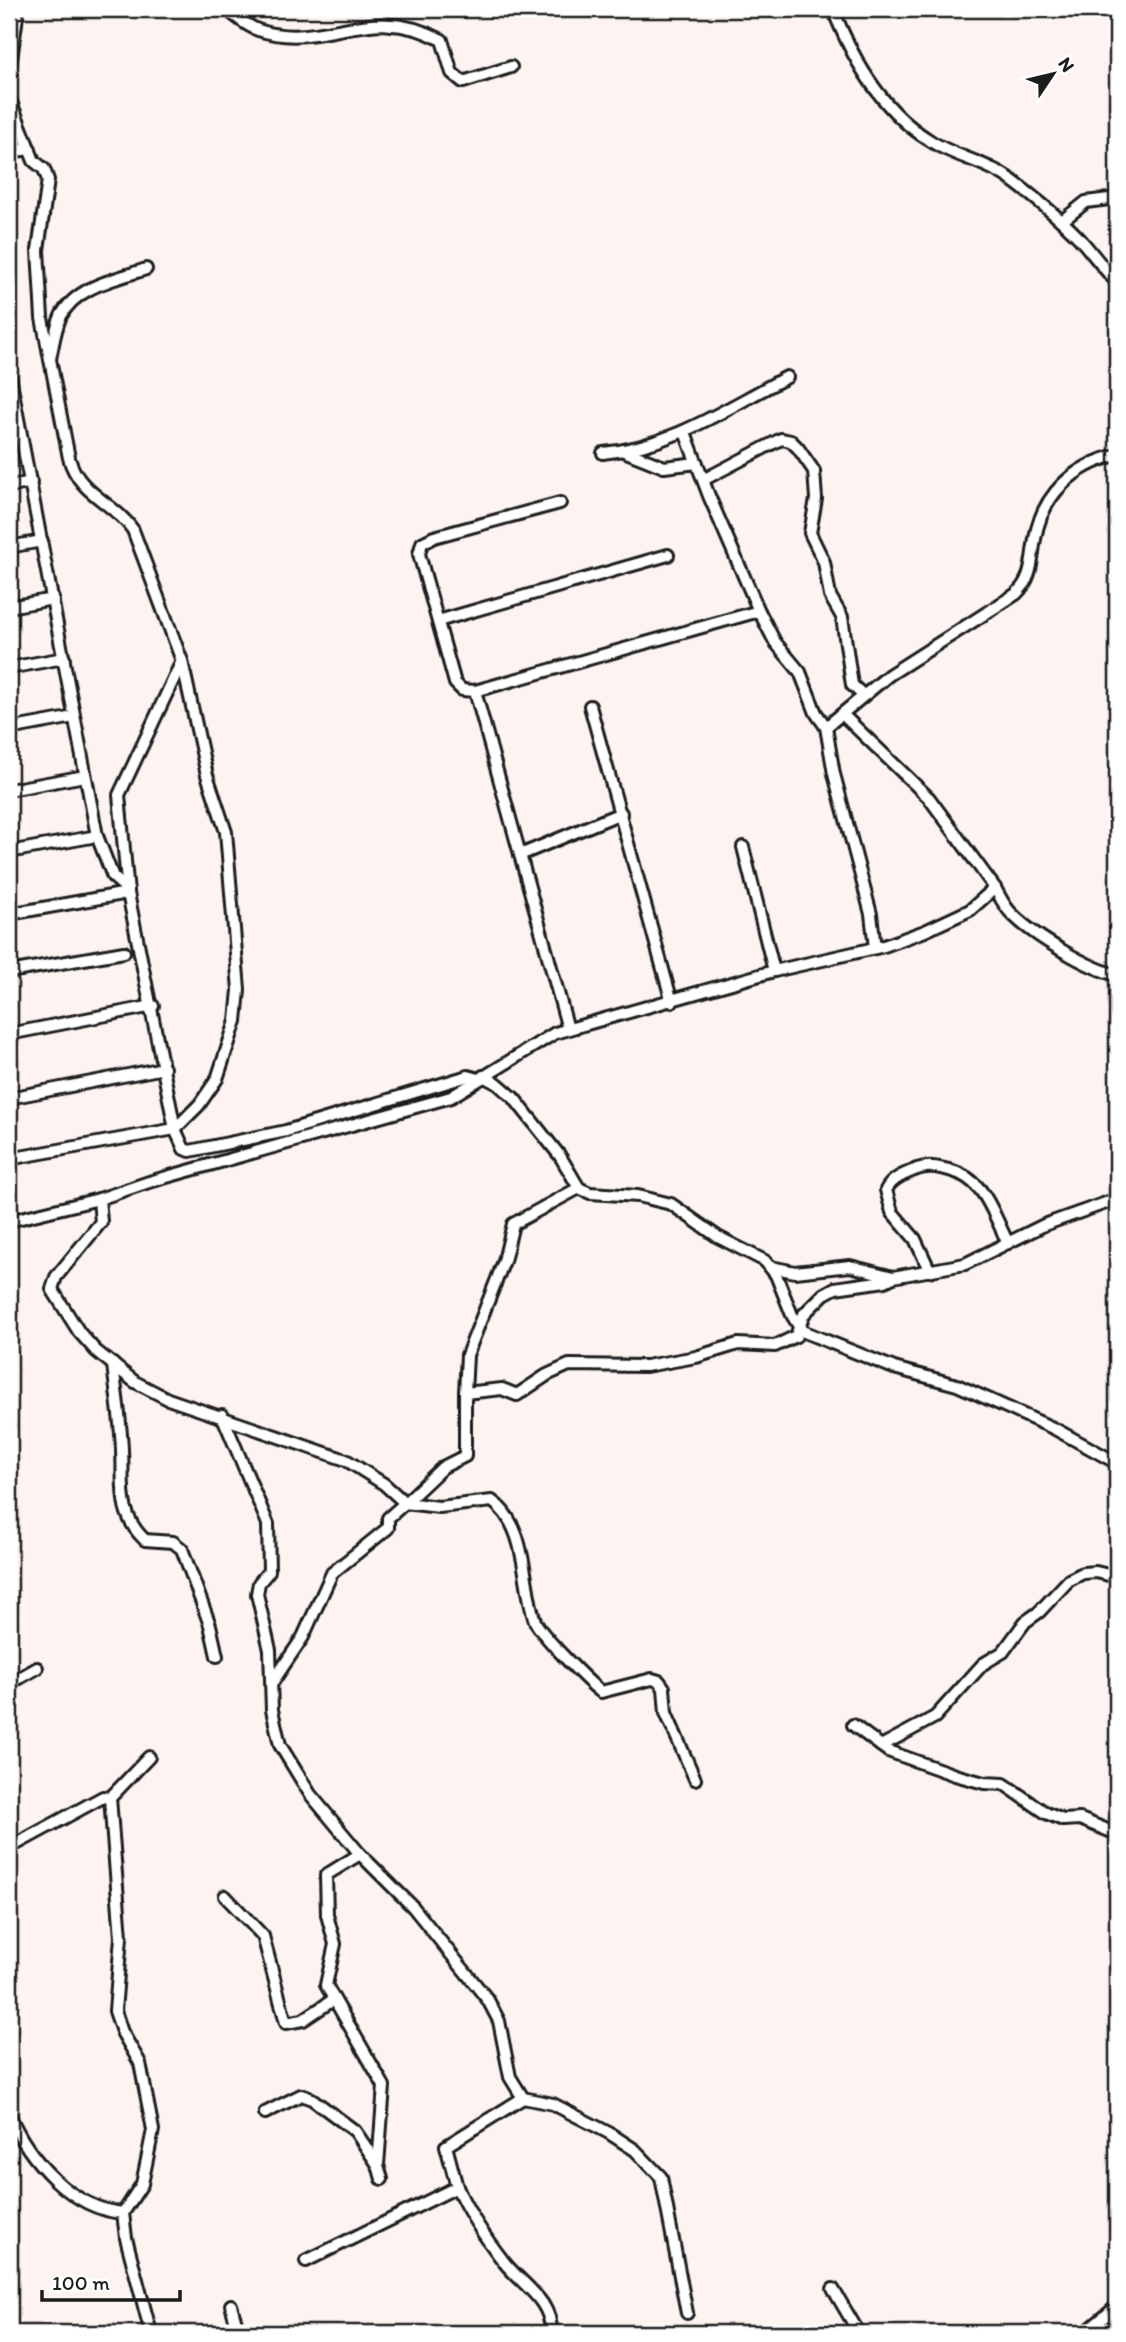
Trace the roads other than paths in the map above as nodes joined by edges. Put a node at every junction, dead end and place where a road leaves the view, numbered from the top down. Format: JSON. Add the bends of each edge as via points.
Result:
{"nodes":[{"id":1,"x":18,"y":9,"type":"edge"},
{"id":2,"x":226,"y":9,"type":"edge"},
{"id":3,"x":833,"y":9,"type":"edge"},
{"id":4,"x":511,"y":67,"type":"dead end"},
{"id":5,"x":9,"y":74,"type":"edge"},
{"id":6,"x":9,"y":97,"type":"edge"},
{"id":7,"x":30,"y":149,"type":"junction"},
{"id":8,"x":9,"y":152,"type":"edge"},
{"id":9,"x":1117,"y":198,"type":"edge"},
{"id":10,"x":1062,"y":221,"type":"junction"},
{"id":11,"x":146,"y":269,"type":"dead end"},
{"id":12,"x":1117,"y":282,"type":"edge"},
{"id":13,"x":49,"y":361,"type":"junction"},
{"id":14,"x":9,"y":371,"type":"edge"},
{"id":15,"x":787,"y":377,"type":"dead end"},
{"id":16,"x":14,"y":425,"type":"edge"},
{"id":17,"x":685,"y":432,"type":"junction"},
{"id":18,"x":624,"y":451,"type":"junction"},
{"id":19,"x":603,"y":453,"type":"dead end"},
{"id":20,"x":1117,"y":455,"type":"edge"},
{"id":21,"x":697,"y":463,"type":"junction"},
{"id":22,"x":703,"y":480,"type":"junction"},
{"id":23,"x":31,"y":482,"type":"junction"},
{"id":24,"x":9,"y":486,"type":"edge"},
{"id":25,"x":561,"y":503,"type":"dead end"},
{"id":26,"x":42,"y":541,"type":"junction"},
{"id":27,"x":9,"y":547,"type":"edge"},
{"id":28,"x":668,"y":555,"type":"dead end"},
{"id":29,"x":53,"y":599,"type":"junction"},
{"id":30,"x":9,"y":607,"type":"edge"},
{"id":31,"x":759,"y":611,"type":"junction"},
{"id":32,"x":438,"y":621,"type":"junction"},
{"id":33,"x":64,"y":658,"type":"junction"},
{"id":34,"x":182,"y":661,"type":"junction"},
{"id":35,"x":9,"y":668,"type":"edge"},
{"id":36,"x":475,"y":691,"type":"junction"},
{"id":37,"x":863,"y":695,"type":"junction"},
{"id":38,"x":590,"y":706,"type":"dead end"},
{"id":39,"x":842,"y":714,"type":"junction"},
{"id":40,"x":74,"y":717,"type":"junction"},
{"id":41,"x":826,"y":727,"type":"junction"},
{"id":42,"x":9,"y":729,"type":"edge"},
{"id":43,"x":85,"y":776,"type":"junction"},
{"id":44,"x":9,"y":790,"type":"edge"},
{"id":45,"x":621,"y":813,"type":"junction"},
{"id":46,"x":97,"y":836,"type":"junction"},
{"id":47,"x":743,"y":847,"type":"dead end"},
{"id":48,"x":9,"y":852,"type":"edge"},
{"id":49,"x":520,"y":855,"type":"junction"},
{"id":50,"x":995,"y":888,"type":"junction"},
{"id":51,"x":128,"y":892,"type":"junction"},
{"id":52,"x":9,"y":914,"type":"edge"},
{"id":53,"x":875,"y":948,"type":"junction"},
{"id":54,"x":124,"y":952,"type":"dead end"},
{"id":55,"x":774,"y":971,"type":"junction"},
{"id":56,"x":9,"y":972,"type":"edge"},
{"id":57,"x":1117,"y":975,"type":"edge"},
{"id":58,"x":672,"y":1002,"type":"junction"},
{"id":59,"x":153,"y":1006,"type":"junction"},
{"id":60,"x":568,"y":1029,"type":"junction"},
{"id":61,"x":9,"y":1034,"type":"edge"},
{"id":62,"x":164,"y":1068,"type":"junction"},
{"id":63,"x":481,"y":1078,"type":"junction"},
{"id":64,"x":9,"y":1098,"type":"edge"},
{"id":65,"x":175,"y":1129,"type":"junction"},
{"id":66,"x":9,"y":1159,"type":"edge"},
{"id":67,"x":579,"y":1188,"type":"junction"},
{"id":68,"x":99,"y":1199,"type":"junction"},
{"id":69,"x":1117,"y":1199,"type":"edge"},
{"id":70,"x":9,"y":1221,"type":"edge"},
{"id":71,"x":1008,"y":1243,"type":"junction"},
{"id":72,"x":771,"y":1267,"type":"junction"},
{"id":73,"x":930,"y":1271,"type":"junction"},
{"id":74,"x":893,"y":1277,"type":"junction"},
{"id":75,"x":800,"y":1328,"type":"junction"},
{"id":76,"x":113,"y":1364,"type":"junction"},
{"id":77,"x":465,"y":1393,"type":"junction"},
{"id":78,"x":222,"y":1415,"type":"junction"},
{"id":79,"x":1117,"y":1463,"type":"edge"},
{"id":80,"x":405,"y":1503,"type":"junction"},
{"id":81,"x":1117,"y":1577,"type":"edge"},
{"id":82,"x":217,"y":1656,"type":"dead end"},
{"id":83,"x":37,"y":1668,"type":"dead end"},
{"id":84,"x":9,"y":1684,"type":"edge"},
{"id":85,"x":271,"y":1685,"type":"junction"},
{"id":86,"x":853,"y":1725,"type":"dead end"},
{"id":87,"x":881,"y":1746,"type":"junction"},
{"id":88,"x":149,"y":1757,"type":"dead end"},
{"id":89,"x":695,"y":1779,"type":"dead end"},
{"id":90,"x":110,"y":1798,"type":"junction"},
{"id":91,"x":1117,"y":1834,"type":"edge"},
{"id":92,"x":9,"y":1848,"type":"edge"},
{"id":93,"x":360,"y":1854,"type":"junction"},
{"id":94,"x":225,"y":1896,"type":"dead end"},
{"id":95,"x":333,"y":2000,"type":"junction"},
{"id":96,"x":523,"y":2098,"type":"junction"},
{"id":97,"x":265,"y":2113,"type":"dead end"},
{"id":98,"x":9,"y":2114,"type":"edge"},
{"id":99,"x":378,"y":2165,"type":"junction"},
{"id":100,"x":382,"y":2179,"type":"dead end"},
{"id":101,"x":457,"y":2187,"type":"junction"},
{"id":102,"x":123,"y":2213,"type":"junction"},
{"id":103,"x":306,"y":2261,"type":"dead end"},
{"id":104,"x":834,"y":2289,"type":"dead end"},
{"id":105,"x":231,"y":2305,"type":"dead end"},
{"id":106,"x":1117,"y":2306,"type":"edge"},
{"id":107,"x":687,"y":2313,"type":"dead end"},
{"id":108,"x":151,"y":2333,"type":"edge"},
{"id":109,"x":239,"y":2333,"type":"edge"},
{"id":110,"x":551,"y":2333,"type":"edge"},
{"id":111,"x":859,"y":2333,"type":"edge"},
{"id":112,"x":1085,"y":2333,"type":"edge"}],
"edges":[{"from":1,"to":5,"type":"street"},
{"from":2,"to":4,"type":"street","via":[[253,28],[289,34],[397,18],[442,40],[452,73],[463,82]]},
{"from":3,"to":10,"type":"street","via":[[853,55],[906,121],[928,140],[995,168]]},
{"from":6,"to":7,"type":"street"},
{"from":7,"to":8,"type":"street"},
{"from":7,"to":13,"type":"street","via":[[48,180],[38,250]]},
{"from":9,"to":10,"type":"street","via":[[1086,201]]},
{"from":10,"to":12,"type":"street"},
{"from":11,"to":13,"type":"street","via":[[72,300],[60,318]]},
{"from":13,"to":34,"type":"street","via":[[72,470],[86,490],[133,530]]},
{"from":14,"to":16,"type":"street"},
{"from":15,"to":17,"type":"street"},
{"from":16,"to":23,"type":"street"},
{"from":17,"to":18,"type":"street","via":[[649,447]]},
{"from":17,"to":21,"type":"street"},
{"from":18,"to":19,"type":"street"},
{"from":18,"to":21,"type":"street","via":[[664,467]]},
{"from":20,"to":37,"type":"street","via":[[1080,469],[1051,496],[1039,521],[1030,574],[1016,594]]},
{"from":21,"to":22,"type":"street"},
{"from":22,"to":31,"type":"street"},
{"from":22,"to":37,"type":"street","via":[[780,439],[791,441],[805,455],[814,471],[817,499],[810,533],[824,562],[830,596],[842,617],[852,685]]},
{"from":23,"to":24,"type":"street"},
{"from":23,"to":26,"type":"street"},
{"from":25,"to":32,"type":"street","via":[[422,543],[419,554]]},
{"from":26,"to":27,"type":"street"},
{"from":26,"to":29,"type":"street"},
{"from":28,"to":32,"type":"street"},
{"from":29,"to":30,"type":"street"},
{"from":29,"to":33,"type":"street"},
{"from":31,"to":36,"type":"street"},
{"from":31,"to":41,"type":"street","via":[[775,642],[800,672]]},
{"from":32,"to":36,"type":"street","via":[[455,683],[462,690]]},
{"from":33,"to":35,"type":"street"},
{"from":33,"to":40,"type":"street"},
{"from":34,"to":51,"type":"street","via":[[119,794]]},
{"from":34,"to":65,"type":"street","via":[[207,775],[228,843],[239,990],[236,1021],[218,1079]]},
{"from":36,"to":49,"type":"street"},
{"from":37,"to":39,"type":"street"},
{"from":38,"to":45,"type":"street"},
{"from":39,"to":41,"type":"street"},
{"from":39,"to":50,"type":"street","via":[[929,798]]},
{"from":40,"to":42,"type":"street"},
{"from":40,"to":43,"type":"street"},
{"from":41,"to":53,"type":"street"},
{"from":43,"to":44,"type":"street"},
{"from":43,"to":46,"type":"street"},
{"from":45,"to":49,"type":"street"},
{"from":45,"to":58,"type":"street"},
{"from":46,"to":48,"type":"street"},
{"from":46,"to":51,"type":"street","via":[[114,877]]},
{"from":47,"to":55,"type":"street"},
{"from":49,"to":60,"type":"street"},
{"from":50,"to":53,"type":"street","via":[[970,909]]},
{"from":50,"to":57,"type":"street","via":[[1010,912],[1034,931]]},
{"from":51,"to":52,"type":"street"},
{"from":51,"to":59,"type":"street"},
{"from":53,"to":55,"type":"street"},
{"from":54,"to":56,"type":"street"},
{"from":55,"to":58,"type":"street"},
{"from":58,"to":60,"type":"street"},
{"from":59,"to":61,"type":"street"},
{"from":59,"to":62,"type":"street"},
{"from":60,"to":63,"type":"street","via":[[536,1043]]},
{"from":62,"to":64,"type":"street"},
{"from":62,"to":65,"type":"street"},
{"from":63,"to":65,"type":"street","via":[[468,1076],[286,1131],[190,1152]]},
{"from":63,"to":67,"type":"street","via":[[498,1084],[514,1098]]},
{"from":63,"to":68,"type":"street","via":[[451,1097]]},
{"from":65,"to":66,"type":"street"},
{"from":67,"to":72,"type":"street","via":[[671,1204]]},
{"from":67,"to":77,"type":"street","via":[[513,1224],[504,1261],[467,1356]]},
{"from":68,"to":70,"type":"street"},
{"from":68,"to":76,"type":"street","via":[[101,1222],[57,1276],[52,1289],[79,1332]]},
{"from":69,"to":71,"type":"street","via":[[1077,1211]]},
{"from":71,"to":73,"type":"street","via":[[965,1265]]},
{"from":71,"to":73,"type":"street","via":[[985,1194],[969,1177],[924,1167],[899,1177],[886,1190],[892,1212],[915,1239]]},
{"from":72,"to":74,"type":"street","via":[[795,1272],[850,1266]]},
{"from":72,"to":75,"type":"street"},
{"from":73,"to":74,"type":"street"},
{"from":74,"to":75,"type":"street","via":[[824,1294],[804,1314]]},
{"from":75,"to":77,"type":"street","via":[[794,1338],[775,1346],[738,1344],[646,1366],[569,1365],[517,1395],[502,1389]]},
{"from":75,"to":79,"type":"street","via":[[894,1368],[957,1385]]},
{"from":76,"to":78,"type":"street","via":[[168,1399]]},
{"from":76,"to":82,"type":"street","via":[[122,1452],[121,1496],[127,1514],[145,1541],[173,1542],[182,1549]]},
{"from":77,"to":80,"type":"street","via":[[465,1456],[443,1467]]},
{"from":78,"to":80,"type":"street","via":[[346,1460]]},
{"from":78,"to":85,"type":"street","via":[[268,1524],[269,1571],[257,1594],[270,1650]]},
{"from":80,"to":85,"type":"street","via":[[388,1518],[381,1537],[332,1573],[303,1637]]},
{"from":80,"to":89,"type":"street","via":[[439,1507],[492,1501],[500,1507],[524,1564],[536,1624],[601,1692],[659,1681],[666,1713]]},
{"from":81,"to":87,"type":"street","via":[[1096,1572],[1069,1580],[935,1717]]},
{"from":83,"to":84,"type":"street"},
{"from":85,"to":93,"type":"street","via":[[276,1729],[289,1763]]},
{"from":86,"to":87,"type":"street"},
{"from":87,"to":91,"type":"street","via":[[955,1775],[1004,1784],[1046,1813],[1080,1819]]},
{"from":88,"to":90,"type":"street"},
{"from":90,"to":92,"type":"street","via":[[103,1797]]},
{"from":90,"to":102,"type":"street","via":[[121,1937],[115,2011],[140,2063],[153,2130],[142,2184]]},
{"from":93,"to":95,"type":"street","via":[[329,1872],[326,1879],[327,1915],[335,1944],[326,1985]]},
{"from":93,"to":96,"type":"street","via":[[413,1907],[488,2000],[499,2021],[510,2077]]},
{"from":94,"to":95,"type":"street","via":[[263,1936],[286,2023],[303,2021]]},
{"from":95,"to":99,"type":"street","via":[[384,2087]]},
{"from":96,"to":101,"type":"street","via":[[446,2146]]},
{"from":96,"to":107,"type":"street","via":[[553,2104],[609,2133],[635,2150],[661,2177]]},
{"from":97,"to":99,"type":"street","via":[[301,2095],[312,2099],[355,2131]]},
{"from":98,"to":102,"type":"street","via":[[33,2152],[69,2194],[106,2212]]},
{"from":99,"to":100,"type":"street"},
{"from":101,"to":103,"type":"street"},
{"from":101,"to":110,"type":"street","via":[[504,2262],[545,2305],[551,2316]]},
{"from":102,"to":108,"type":"street"},
{"from":104,"to":111,"type":"street"},
{"from":105,"to":109,"type":"street"},
{"from":106,"to":112,"type":"street"}]}
